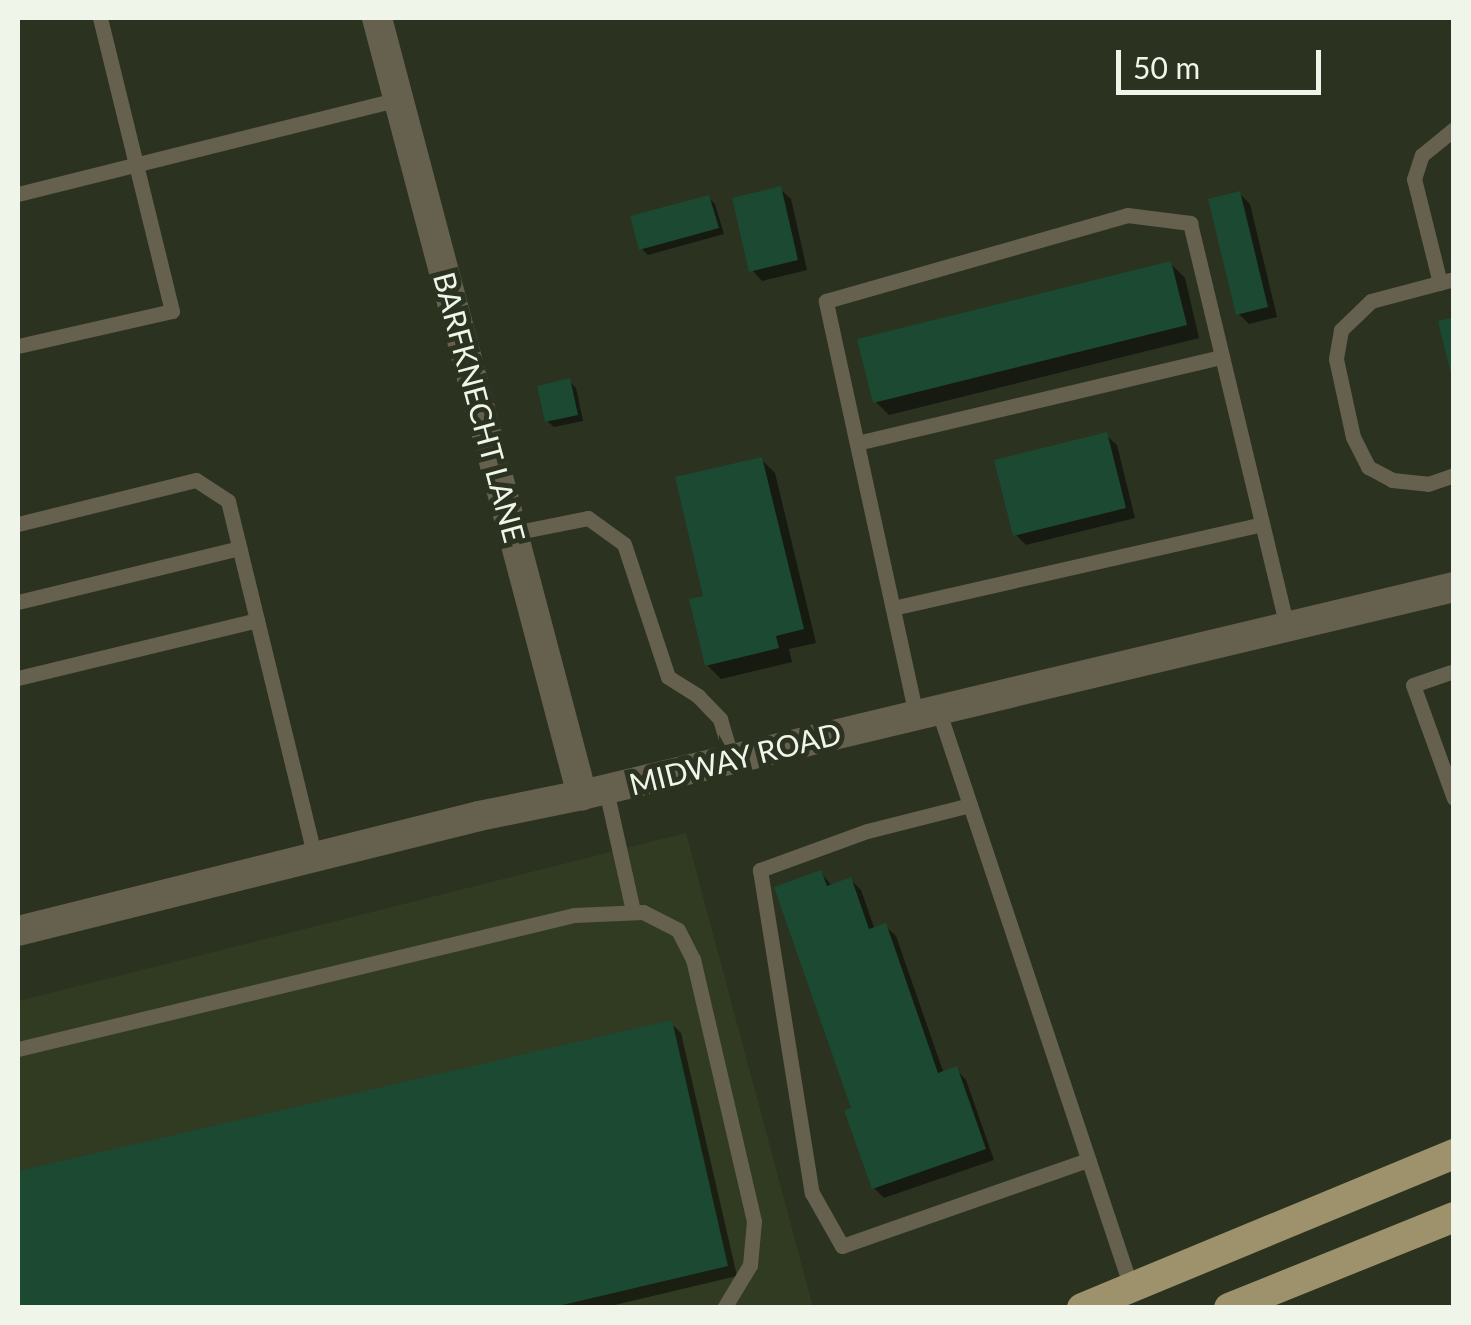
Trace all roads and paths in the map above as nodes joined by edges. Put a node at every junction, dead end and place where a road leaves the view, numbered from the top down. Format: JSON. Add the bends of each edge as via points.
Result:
{"nodes":[{"id":1,"x":100,"y":18,"type":"edge"},
{"id":2,"x":377,"y":18,"type":"edge"},
{"id":3,"x":399,"y":99,"type":"junction"},
{"id":4,"x":1454,"y":129,"type":"edge"},
{"id":5,"x":136,"y":165,"type":"junction"},
{"id":6,"x":18,"y":194,"type":"edge"},
{"id":7,"x":1446,"y":281,"type":"edge"},
{"id":8,"x":18,"y":346,"type":"edge"},
{"id":9,"x":1222,"y":356,"type":"junction"},
{"id":10,"x":857,"y":443,"type":"junction"},
{"id":11,"x":1454,"y":474,"type":"edge"},
{"id":12,"x":18,"y":524,"type":"edge"},
{"id":13,"x":1262,"y":524,"type":"junction"},
{"id":14,"x":513,"y":533,"type":"junction"},
{"id":15,"x":240,"y":548,"type":"junction"},
{"id":16,"x":1454,"y":588,"type":"edge"},
{"id":17,"x":18,"y":602,"type":"edge"},
{"id":18,"x":893,"y":608,"type":"junction"},
{"id":19,"x":257,"y":620,"type":"junction"},
{"id":20,"x":1287,"y":626,"type":"junction"},
{"id":21,"x":1454,"y":671,"type":"edge"},
{"id":22,"x":18,"y":678,"type":"edge"},
{"id":23,"x":927,"y":712,"type":"junction"},
{"id":24,"x":732,"y":759,"type":"junction"},
{"id":25,"x":594,"y":793,"type":"junction"},
{"id":26,"x":1454,"y":798,"type":"edge"},
{"id":27,"x":970,"y":805,"type":"junction"},
{"id":28,"x":315,"y":857,"type":"junction"},
{"id":29,"x":633,"y":911,"type":"junction"},
{"id":30,"x":18,"y":932,"type":"edge"},
{"id":31,"x":18,"y":1049,"type":"edge"},
{"id":32,"x":1454,"y":1154,"type":"edge"},
{"id":33,"x":1088,"y":1160,"type":"junction"},
{"id":34,"x":1454,"y":1216,"type":"edge"},
{"id":35,"x":1130,"y":1287,"type":"junction"},
{"id":36,"x":724,"y":1308,"type":"edge"},
{"id":37,"x":1082,"y":1308,"type":"edge"},
{"id":38,"x":1229,"y":1308,"type":"edge"}],
"edges":[{"from":1,"to":5,"type":"lane"},
{"from":2,"to":3,"type":"street","name":"BARFKNECHT LANE"},
{"from":3,"to":5,"type":"lane"},
{"from":3,"to":14,"type":"street","name":"BARFKNECHT LANE"},
{"from":4,"to":7,"type":"lane","via":[[1422,155],[1414,179]]},
{"from":5,"to":6,"type":"lane"},
{"from":5,"to":8,"type":"lane","via":[[172,311]]},
{"from":7,"to":11,"type":"lane","via":[[1371,301],[1341,330],[1336,358],[1353,437],[1368,466],[1392,480],[1428,484]]},
{"from":9,"to":10,"type":"lane"},
{"from":9,"to":10,"type":"lane","via":[[1190,223],[1127,215],[826,301]]},
{"from":9,"to":13,"type":"lane"},
{"from":10,"to":18,"type":"lane"},
{"from":12,"to":15,"type":"lane","via":[[196,480],[228,501]]},
{"from":13,"to":18,"type":"lane"},
{"from":13,"to":20,"type":"lane"},
{"from":14,"to":24,"type":"lane","via":[[588,518],[624,544],[668,677],[720,719]]},
{"from":14,"to":25,"type":"street","name":"BARFKNECHT LANE"},
{"from":15,"to":17,"type":"lane"},
{"from":15,"to":19,"type":"lane"},
{"from":16,"to":20,"type":"street","name":"MIDWAY ROAD"},
{"from":18,"to":23,"type":"lane"},
{"from":19,"to":22,"type":"lane"},
{"from":19,"to":28,"type":"lane"},
{"from":20,"to":23,"type":"street","name":"MIDWAY ROAD"},
{"from":21,"to":26,"type":"lane","via":[[1413,685]]},
{"from":23,"to":24,"type":"street","name":"MIDWAY ROAD"},
{"from":23,"to":27,"type":"lane"},
{"from":24,"to":25,"type":"street","name":"MIDWAY ROAD"},
{"from":25,"to":28,"type":"street","name":"MIDWAY ROAD"},
{"from":25,"to":29,"type":"lane"},
{"from":27,"to":33,"type":"lane"},
{"from":27,"to":33,"type":"lane","via":[[760,870],[812,1193],[842,1246]]},
{"from":28,"to":30,"type":"street","name":"MIDWAY ROAD"},
{"from":29,"to":31,"type":"lane","via":[[574,915]]},
{"from":29,"to":36,"type":"lane","via":[[678,930],[694,959],[706,1007],[756,1237],[750,1265]]},
{"from":32,"to":35,"type":"main road"},
{"from":33,"to":35,"type":"lane"},
{"from":34,"to":38,"type":"main road"},
{"from":35,"to":37,"type":"main road"}]}
